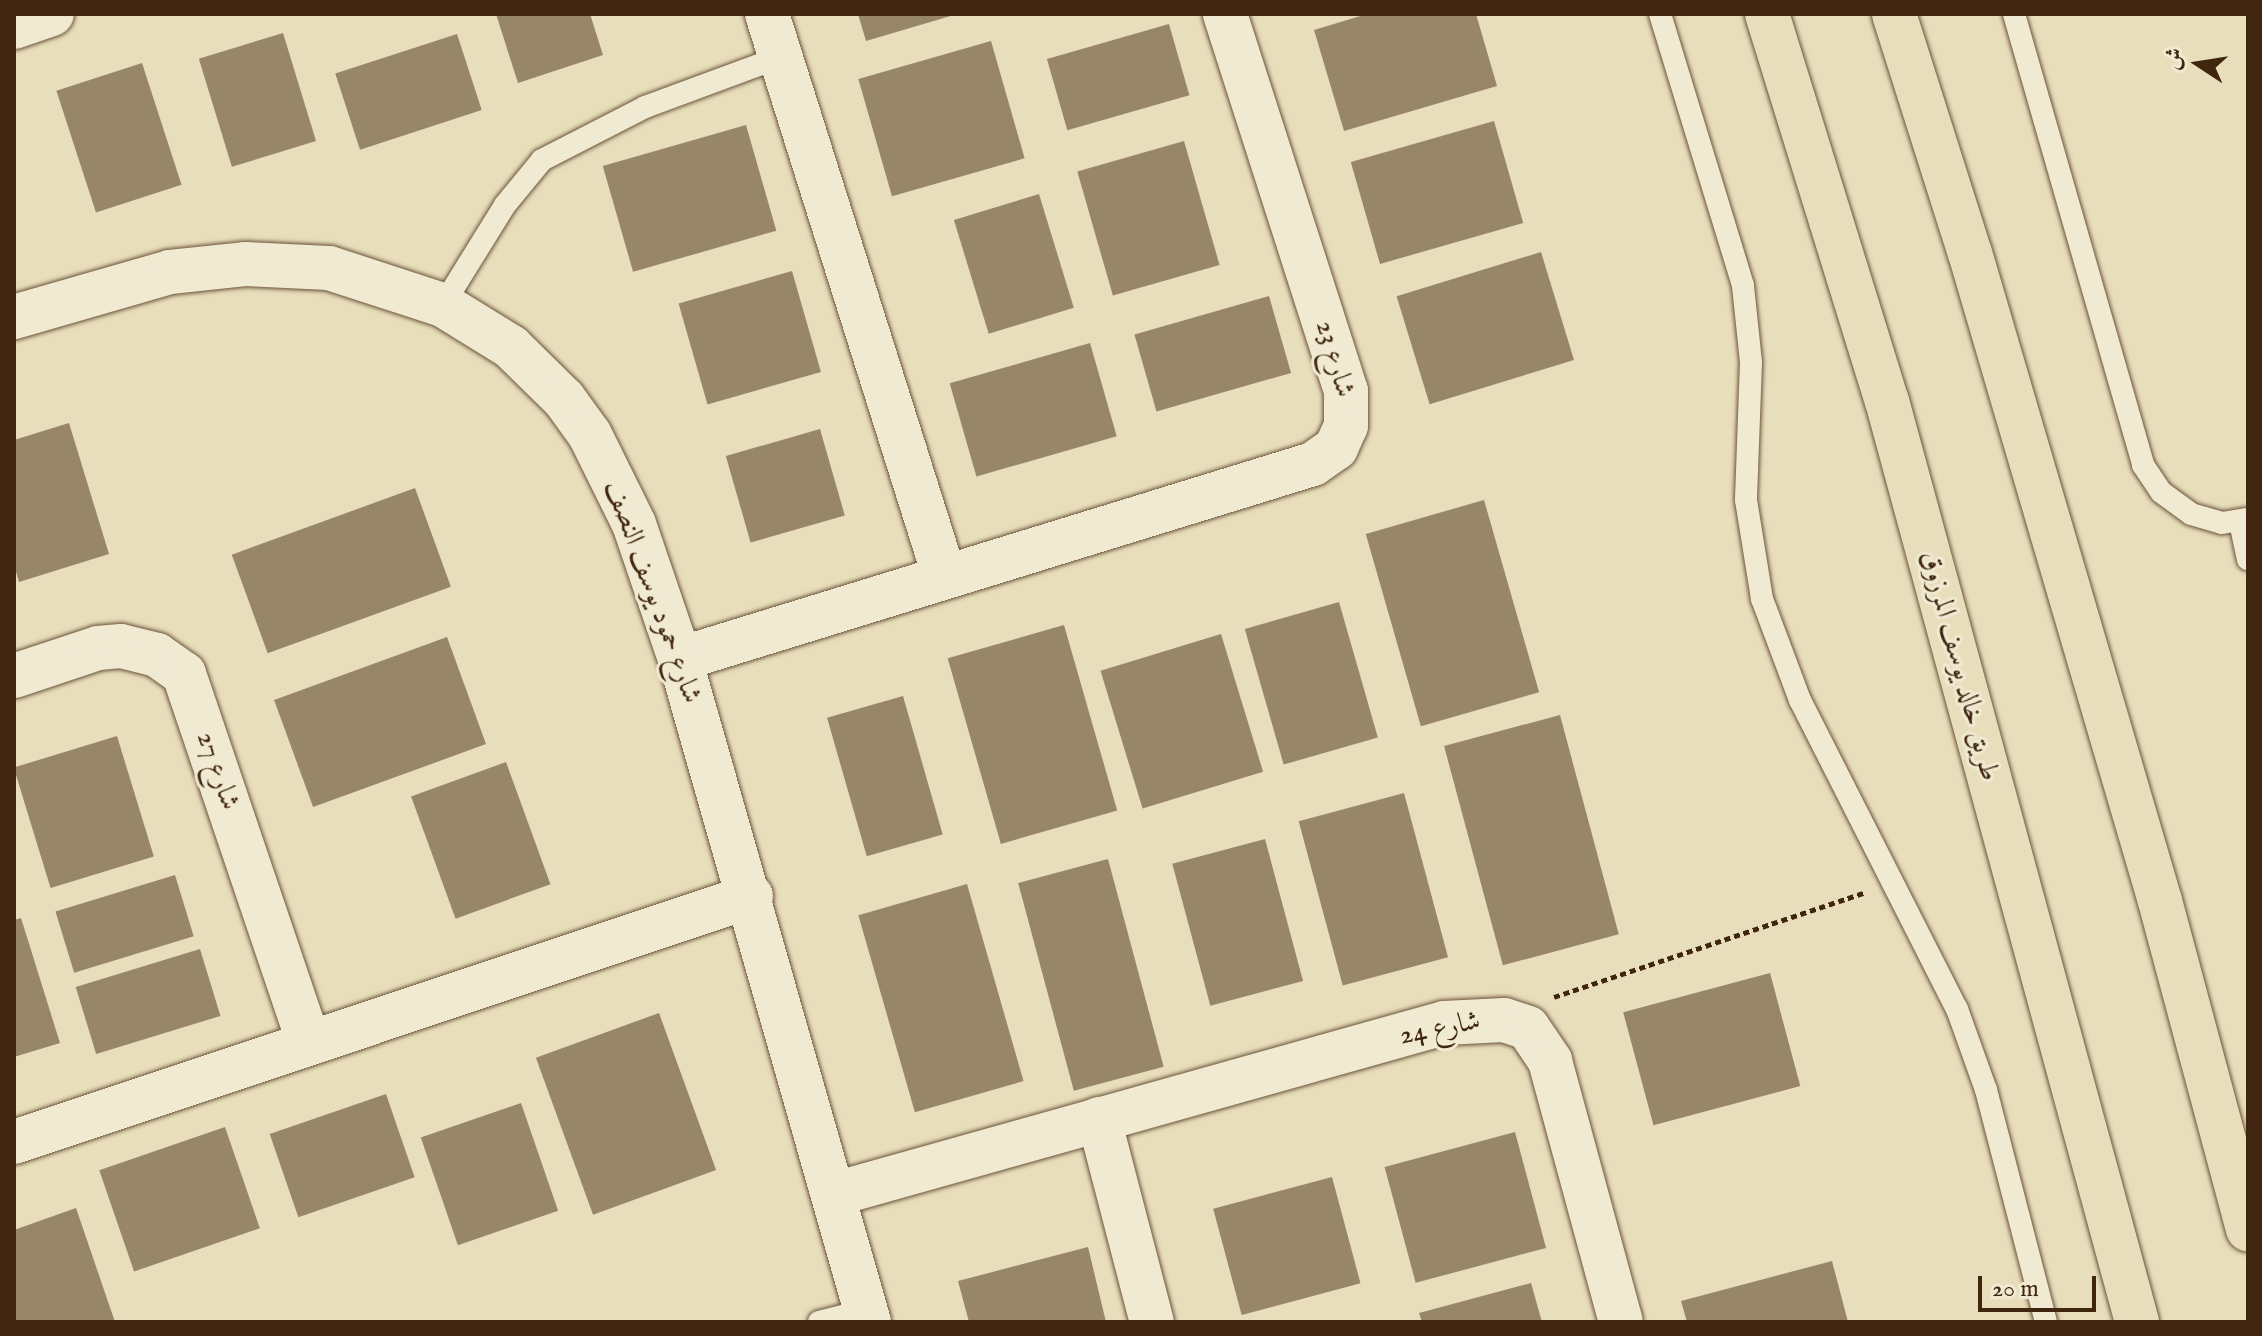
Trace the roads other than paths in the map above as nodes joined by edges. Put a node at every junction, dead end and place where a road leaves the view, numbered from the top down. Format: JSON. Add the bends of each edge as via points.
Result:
{"nodes":[{"id":1,"x":52,"y":14,"type":"edge"},
{"id":2,"x":767,"y":14,"type":"edge"},
{"id":3,"x":1225,"y":14,"type":"edge"},
{"id":4,"x":1660,"y":14,"type":"edge"},
{"id":5,"x":1767,"y":14,"type":"edge"},
{"id":6,"x":1894,"y":14,"type":"edge"},
{"id":7,"x":2014,"y":14,"type":"edge"},
{"id":8,"x":14,"y":27,"type":"edge"},
{"id":9,"x":780,"y":57,"type":"junction"},
{"id":10,"x":443,"y":305,"type":"junction"},
{"id":11,"x":14,"y":317,"type":"edge"},
{"id":12,"x":2244,"y":521,"type":"edge"},
{"id":13,"x":2248,"y":559,"type":"edge"},
{"id":14,"x":944,"y":575,"type":"junction"},
{"id":15,"x":680,"y":659,"type":"junction"},
{"id":16,"x":14,"y":676,"type":"edge"},
{"id":17,"x":751,"y":896,"type":"junction"},
{"id":18,"x":308,"y":1041,"type":"junction"},
{"id":19,"x":1099,"y":1119,"type":"junction"},
{"id":20,"x":14,"y":1142,"type":"edge"},
{"id":21,"x":835,"y":1194,"type":"junction"},
{"id":22,"x":2248,"y":1229,"type":"edge"},
{"id":23,"x":868,"y":1316,"type":"edge"},
{"id":24,"x":819,"y":1322,"type":"edge"},
{"id":25,"x":1152,"y":1322,"type":"edge"},
{"id":26,"x":1621,"y":1322,"type":"edge"},
{"id":27,"x":2046,"y":1322,"type":"edge"},
{"id":28,"x":2137,"y":1322,"type":"edge"}],
"edges":[{"from":1,"to":8,"type":"street"},
{"from":2,"to":9,"type":"street"},
{"from":3,"to":14,"type":"street","name":"شارع 23","via":[[1346,391],[1349,411],[1341,439],[1313,464]]},
{"from":4,"to":27,"type":"lane","via":[[1743,286],[1751,362],[1746,500],[1762,599],[1800,700],[1942,974],[1974,1054]]},
{"from":5,"to":28,"type":"main road","name":"طريق خالد يوسف المرزوق","via":[[1887,401]]},
{"from":6,"to":22,"type":"main road","via":[[1970,253],[2160,901]]},
{"from":7,"to":12,"type":"lane","via":[[2143,465],[2161,492],[2191,514],[2222,523]]},
{"from":9,"to":10,"type":"lane","via":[[645,107],[542,160],[505,205]]},
{"from":9,"to":14,"type":"street"},
{"from":10,"to":11,"type":"street","name":"شارع حمود يوسف النصف","via":[[354,273],[245,264],[118,283]]},
{"from":10,"to":15,"type":"street","name":"شارع حمود يوسف النصف","via":[[538,370],[590,435],[634,524]]},
{"from":12,"to":13,"type":"lane"},
{"from":14,"to":15,"type":"street","name":"شارع 23"},
{"from":15,"to":17,"type":"street","name":"شارع حمود يوسف النصف"},
{"from":16,"to":18,"type":"street","name":"شارع 27","via":[[98,648],[121,646],[157,655],[184,674]]},
{"from":17,"to":18,"type":"street"},
{"from":17,"to":21,"type":"street","name":"شارع حمود يوسف النصف"},
{"from":18,"to":20,"type":"street"},
{"from":19,"to":21,"type":"street","name":"شارع 24"},
{"from":19,"to":25,"type":"street"},
{"from":19,"to":26,"type":"street","name":"شارع 24","via":[[1444,1023],[1487,1018],[1517,1023],[1537,1037],[1550,1061]]},
{"from":21,"to":23,"type":"street","name":"شارع حمود يوسف النصف"},
{"from":23,"to":24,"type":"lane"}]}
